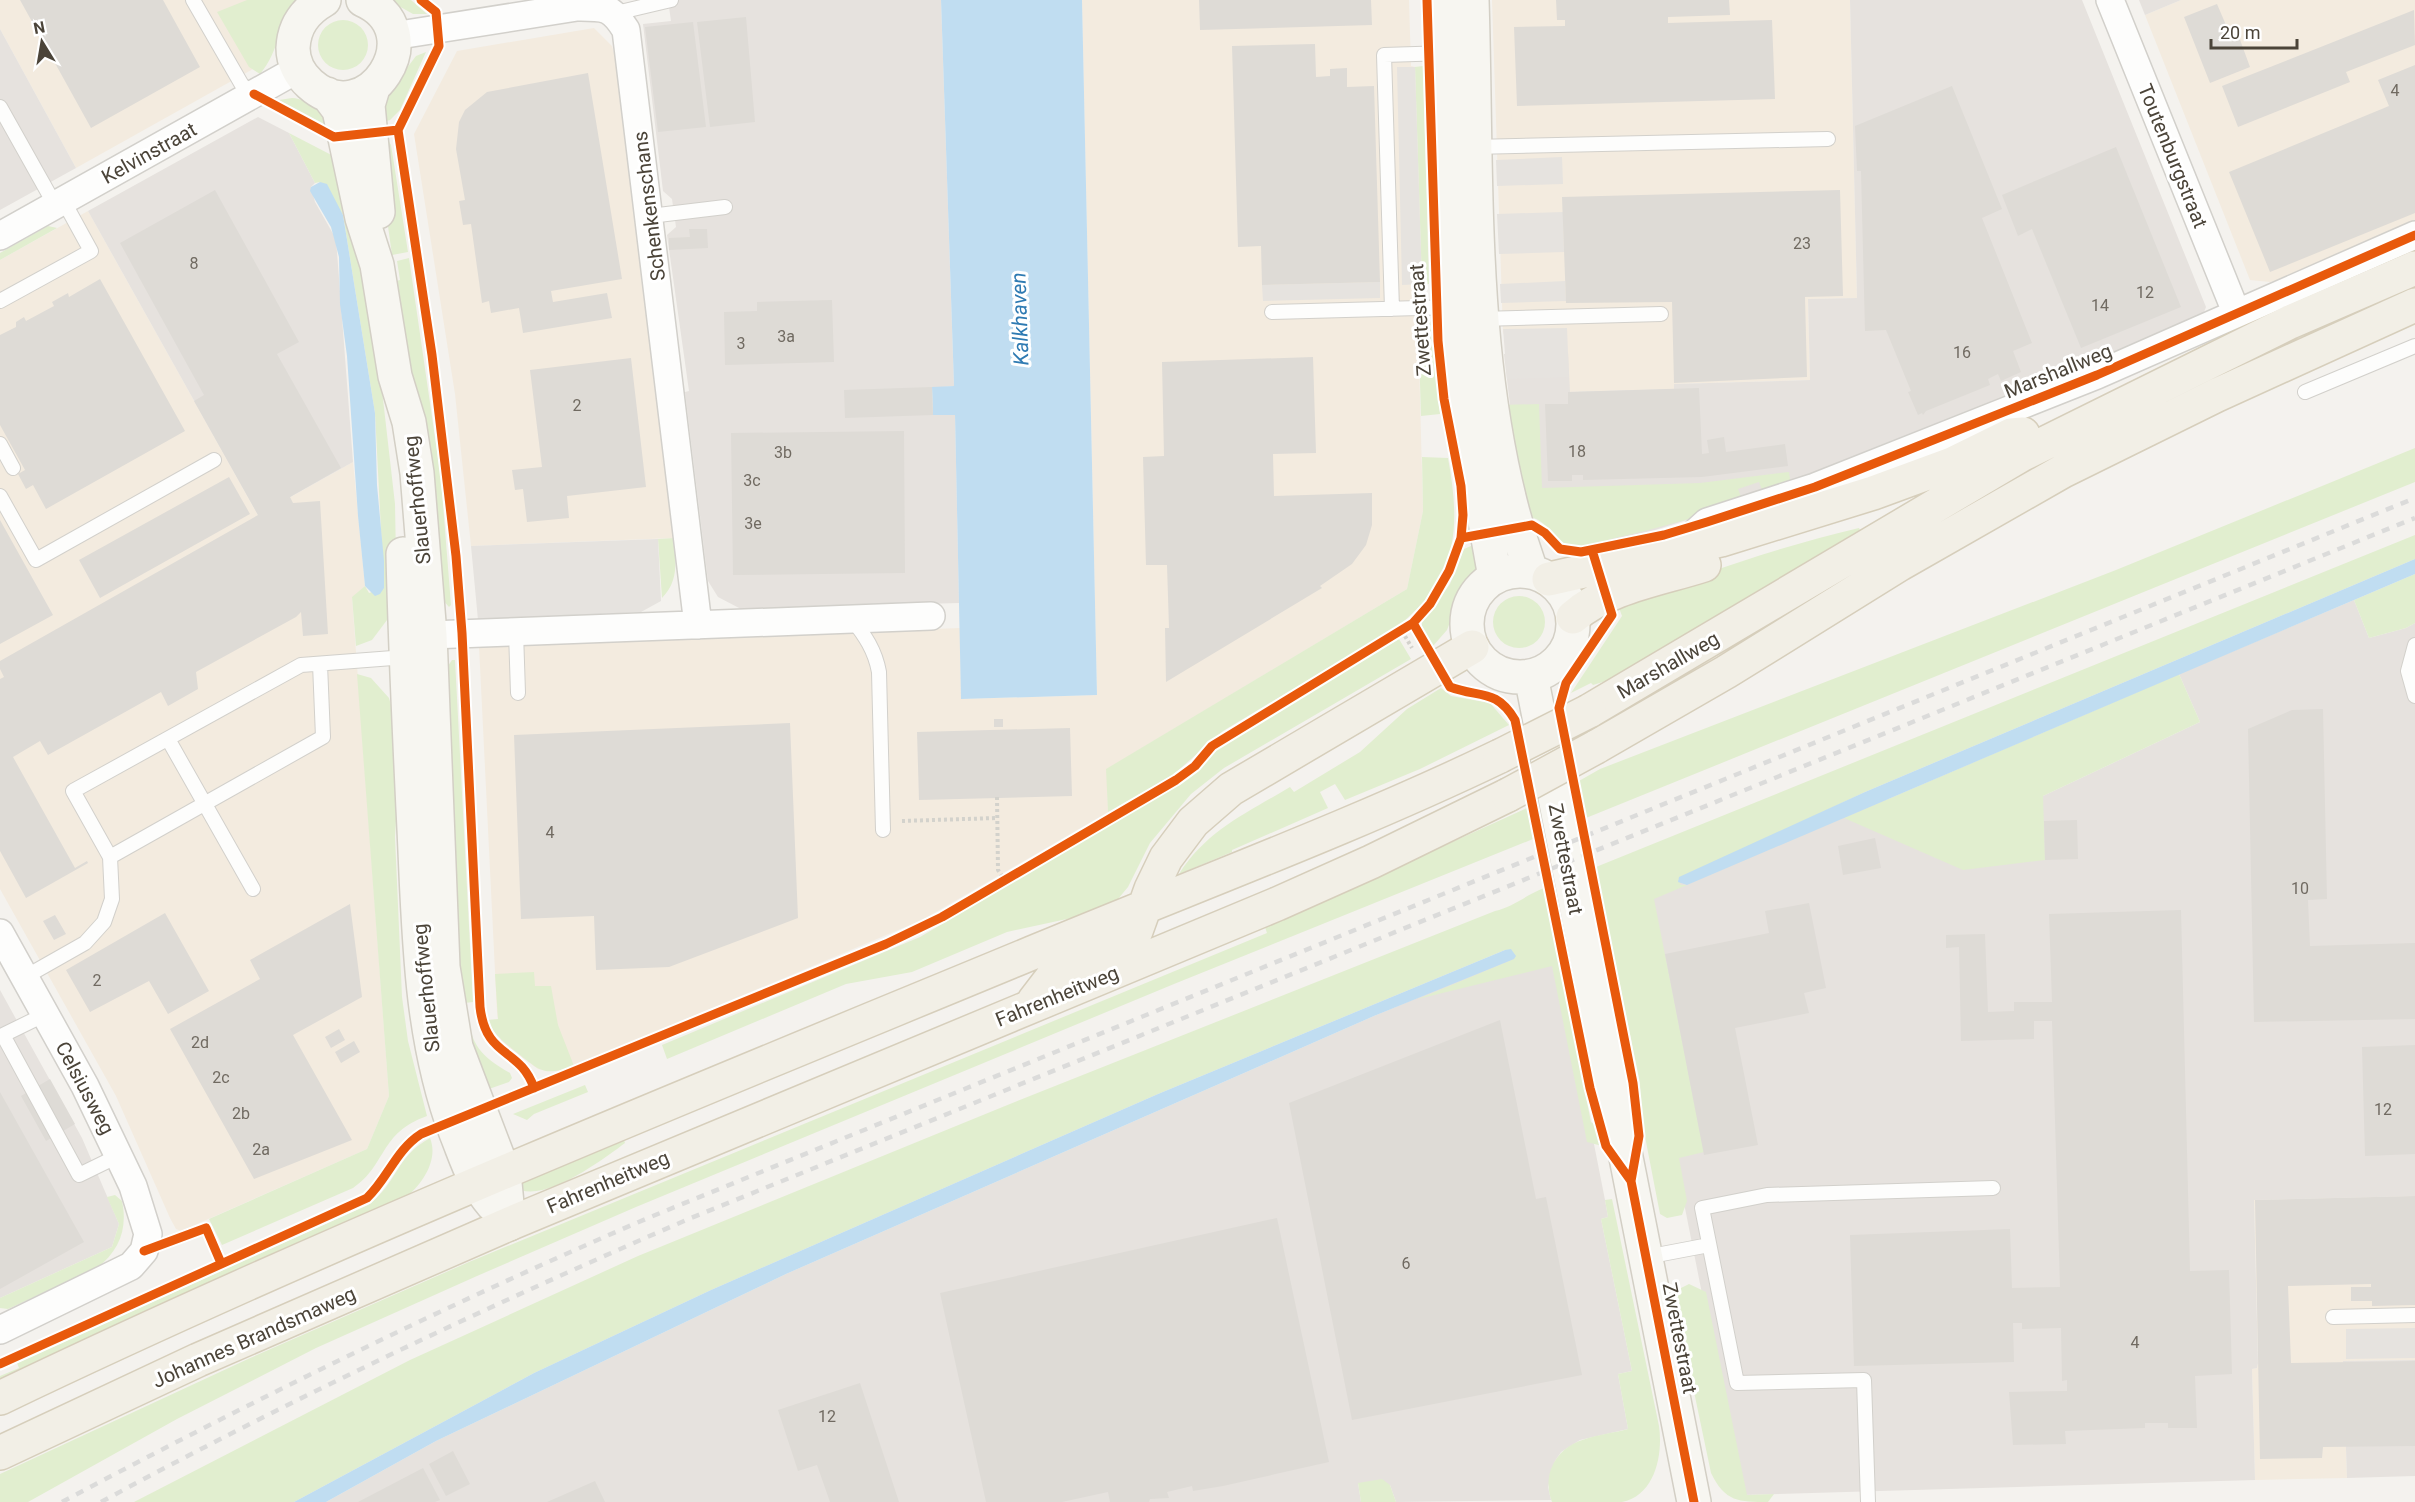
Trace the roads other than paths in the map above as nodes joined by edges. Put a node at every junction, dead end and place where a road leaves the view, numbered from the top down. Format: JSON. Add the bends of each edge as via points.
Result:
{"nodes":[{"id":1,"x":193,"y":0,"type":"edge"},
{"id":2,"x":363,"y":0,"type":"edge"},
{"id":3,"x":671,"y":0,"type":"edge"},
{"id":4,"x":1444,"y":0,"type":"edge"},
{"id":5,"x":1472,"y":0,"type":"edge"},
{"id":6,"x":2110,"y":0,"type":"edge"},
{"id":7,"x":317,"y":2,"type":"edge"},
{"id":8,"x":620,"y":7,"type":"edge"},
{"id":9,"x":508,"y":8,"type":"edge"},
{"id":10,"x":393,"y":36,"type":"junction"},
{"id":11,"x":1459,"y":52,"type":"junction"},
{"id":12,"x":298,"y":69,"type":"junction"},
{"id":13,"x":373,"y":88,"type":"junction"},
{"id":14,"x":254,"y":94,"type":"junction"},
{"id":15,"x":327,"y":94,"type":"junction"},
{"id":16,"x":0,"y":107,"type":"edge"},
{"id":17,"x":1828,"y":138,"type":"dead end"},
{"id":18,"x":1462,"y":148,"type":"junction"},
{"id":19,"x":59,"y":203,"type":"junction"},
{"id":20,"x":725,"y":207,"type":"dead end"},
{"id":21,"x":650,"y":216,"type":"junction"},
{"id":22,"x":2415,"y":235,"type":"edge"},
{"id":23,"x":0,"y":236,"type":"edge"},
{"id":24,"x":377,"y":265,"type":"junction"},
{"id":25,"x":2415,"y":268,"type":"edge"},
{"id":26,"x":0,"y":302,"type":"edge"},
{"id":27,"x":2415,"y":305,"type":"edge"},
{"id":28,"x":1392,"y":309,"type":"junction"},
{"id":29,"x":1272,"y":312,"type":"dead end"},
{"id":30,"x":2236,"y":312,"type":"junction"},
{"id":31,"x":1468,"y":313,"type":"junction"},
{"id":32,"x":1661,"y":314,"type":"dead end"},
{"id":33,"x":2415,"y":346,"type":"edge"},
{"id":34,"x":395,"y":376,"type":"junction"},
{"id":35,"x":2305,"y":392,"type":"dead end"},
{"id":36,"x":2064,"y":432,"type":"junction"},
{"id":37,"x":0,"y":444,"type":"edge"},
{"id":38,"x":214,"y":460,"type":"dead end"},
{"id":39,"x":13,"y":468,"type":"dead end"},
{"id":40,"x":0,"y":496,"type":"edge"},
{"id":41,"x":1902,"y":523,"type":"junction"},
{"id":42,"x":1954,"y":532,"type":"junction"},
{"id":43,"x":1673,"y":552,"type":"junction"},
{"id":44,"x":1540,"y":575,"type":"junction"},
{"id":45,"x":1495,"y":577,"type":"junction"},
{"id":46,"x":931,"y":616,"type":"dead end"},
{"id":47,"x":1573,"y":617,"type":"junction"},
{"id":48,"x":852,"y":619,"type":"junction"},
{"id":49,"x":698,"y":625,"type":"junction"},
{"id":50,"x":516,"y":632,"type":"junction"},
{"id":51,"x":430,"y":635,"type":"junction"},
{"id":52,"x":2415,"y":645,"type":"edge"},
{"id":53,"x":1472,"y":647,"type":"junction"},
{"id":54,"x":406,"y":657,"type":"junction"},
{"id":55,"x":320,"y":663,"type":"junction"},
{"id":56,"x":1531,"y":676,"type":"junction"},
{"id":57,"x":518,"y":693,"type":"dead end"},
{"id":58,"x":2415,"y":696,"type":"edge"},
{"id":59,"x":168,"y":739,"type":"junction"},
{"id":60,"x":1596,"y":747,"type":"joint"},
{"id":61,"x":204,"y":804,"type":"junction"},
{"id":62,"x":883,"y":826,"type":"road end"},
{"id":63,"x":110,"y":857,"type":"junction"},
{"id":64,"x":253,"y":890,"type":"dead end"},
{"id":65,"x":1145,"y":907,"type":"junction"},
{"id":66,"x":0,"y":933,"type":"edge"},
{"id":67,"x":25,"y":977,"type":"junction"},
{"id":68,"x":1029,"y":1008,"type":"junction"},
{"id":69,"x":46,"y":1014,"type":"junction"},
{"id":70,"x":120,"y":1155,"type":"junction"},
{"id":71,"x":490,"y":1179,"type":"junction"},
{"id":72,"x":1993,"y":1188,"type":"dead end"},
{"id":73,"x":509,"y":1224,"type":"junction"},
{"id":74,"x":1709,"y":1245,"type":"junction"},
{"id":75,"x":1646,"y":1257,"type":"junction"},
{"id":76,"x":2415,"y":1315,"type":"edge"},
{"id":77,"x":2333,"y":1317,"type":"dead end"},
{"id":78,"x":0,"y":1330,"type":"edge"},
{"id":79,"x":0,"y":1398,"type":"edge"},
{"id":80,"x":0,"y":1453,"type":"edge"},
{"id":81,"x":1694,"y":1502,"type":"edge"},
{"id":82,"x":1868,"y":1502,"type":"edge"}],
"edges":[{"from":1,"to":14,"type":"lane","via":[[242,85]]},
{"from":2,"to":10,"type":"main road","via":[[381,12]]},
{"from":3,"to":8,"type":"lane"},
{"from":4,"to":11,"type":"main road","name":"Zwettestraat"},
{"from":5,"to":11,"type":"main road","name":"Zwettestraat"},
{"from":6,"to":30,"type":"street","name":"Toutenburgstraat"},
{"from":7,"to":12,"type":"main road","via":[[294,34]]},
{"from":8,"to":9,"type":"street"},
{"from":8,"to":21,"type":"street","name":"Schenkenschans","via":[[631,54]]},
{"from":9,"to":10,"type":"street"},
{"from":10,"to":13,"type":"main road","via":[[391,65]]},
{"from":11,"to":18,"type":"main road","name":"Zwettestraat"},
{"from":11,"to":28,"type":"lane","via":[[1384,55]]},
{"from":12,"to":14,"type":"street","name":"Kelvinstraat"},
{"from":12,"to":15,"type":"main road","via":[[310,84]]},
{"from":13,"to":15,"type":"main road","via":[[351,96]]},
{"from":13,"to":24,"type":"main road","name":"Slauerhoffweg","via":[[368,105],[378,212]]},
{"from":14,"to":19,"type":"street","name":"Kelvinstraat"},
{"from":15,"to":24,"type":"main road","name":"Slauerhoffweg","via":[[339,110],[362,218]]},
{"from":16,"to":19,"type":"lane"},
{"from":17,"to":18,"type":"lane"},
{"from":18,"to":31,"type":"main road","name":"Zwettestraat"},
{"from":19,"to":23,"type":"street","name":"Kelvinstraat"},
{"from":19,"to":26,"type":"lane","via":[[91,250]]},
{"from":20,"to":21,"type":"lane"},
{"from":21,"to":49,"type":"street","name":"Schenkenschans"},
{"from":22,"to":30,"type":"street","name":"Marshallweg"},
{"from":24,"to":34,"type":"main road","name":"Slauerhoffweg"},
{"from":25,"to":36,"type":"main road","name":"Marshallweg","via":[[2290,322]]},
{"from":27,"to":42,"type":"main road","name":"Marshallweg","via":[[2207,399],[2063,471]]},
{"from":28,"to":29,"type":"lane"},
{"from":28,"to":31,"type":"lane"},
{"from":30,"to":43,"type":"street","name":"Marshallweg","via":[[2166,346],[1815,487],[1707,522]]},
{"from":31,"to":32,"type":"lane"},
{"from":31,"to":44,"type":"main road","name":"Zwettestraat","via":[[1488,380],[1515,528]]},
{"from":31,"to":45,"type":"main road","name":"Zwettestraat","via":[[1460,383]]},
{"from":33,"to":35,"type":"lane"},
{"from":34,"to":51,"type":"main road","name":"Slauerhoffweg","via":[[409,422],[417,473]]},
{"from":34,"to":54,"type":"main road","name":"Slauerhoffweg"},
{"from":36,"to":41,"type":"main road","name":"Marshallweg"},
{"from":36,"to":43,"type":"main road","via":[[2011,435],[1952,464],[1873,493]]},
{"from":37,"to":39,"type":"lane"},
{"from":38,"to":40,"type":"lane","via":[[36,560]]},
{"from":41,"to":42,"type":"main road"},
{"from":41,"to":47,"type":"main road","via":[[1854,521],[1815,530],[1606,596]]},
{"from":41,"to":65,"type":"main road","name":"Marshallweg","bridge":true,"via":[[1589,711],[1433,787]]},
{"from":42,"to":60,"type":"main road","name":"Marshallweg"},
{"from":43,"to":44,"type":"main road"},
{"from":44,"to":45,"type":"main road","via":[[1513,571]]},
{"from":44,"to":47,"type":"main road","via":[[1569,602]]},
{"from":45,"to":53,"type":"main road","via":[[1482,586],[1470,607],[1467,631]]},
{"from":46,"to":48,"type":"street"},
{"from":47,"to":56,"type":"main road","via":[[1570,640],[1558,661]]},
{"from":48,"to":49,"type":"street"},
{"from":48,"to":62,"type":"lane","via":[[870,642],[879,672]]},
{"from":49,"to":50,"type":"street"},
{"from":50,"to":51,"type":"street"},
{"from":50,"to":57,"type":"lane"},
{"from":51,"to":71,"type":"main road","name":"Slauerhoffweg","via":[[443,967],[448,1007]]},
{"from":52,"to":58,"type":"lane","via":[[2408,671]]},
{"from":53,"to":56,"type":"main road","via":[[1480,659],[1503,674]]},
{"from":53,"to":65,"type":"main road","via":[[1231,789],[1193,822],[1166,858]]},
{"from":54,"to":55,"type":"lane"},
{"from":54,"to":71,"type":"main road","name":"Slauerhoffweg","via":[[426,1015],[441,1087]]},
{"from":55,"to":59,"type":"lane","via":[[301,665]]},
{"from":55,"to":61,"type":"lane","via":[[323,736]]},
{"from":56,"to":75,"type":"main road","name":"Zwettestraat"},
{"from":59,"to":61,"type":"lane"},
{"from":59,"to":63,"type":"lane","via":[[73,791]]},
{"from":60,"to":68,"type":"main road","name":"Fahrenheitweg","bridge":true,"via":[[1360,867]]},
{"from":61,"to":63,"type":"lane"},
{"from":61,"to":64,"type":"lane"},
{"from":63,"to":67,"type":"lane","via":[[112,899],[104,922],[85,944]]},
{"from":65,"to":68,"type":"main road","via":[[1131,937],[1057,971]]},
{"from":65,"to":71,"type":"main road"},
{"from":66,"to":67,"type":"street","name":"Celsiusweg"},
{"from":67,"to":69,"type":"street","name":"Celsiusweg"},
{"from":68,"to":73,"type":"main road","name":"Fahrenheitweg"},
{"from":69,"to":70,"type":"street","name":"Celsiusweg"},
{"from":69,"to":70,"type":"lane","via":[[3,1035],[79,1175]]},
{"from":70,"to":78,"type":"street","name":"Celsiusweg","via":[[143,1214],[148,1234],[144,1251],[131,1266],[111,1278]]},
{"from":71,"to":73,"type":"main road","name":"Slauerhoffweg"},
{"from":71,"to":79,"type":"main road"},
{"from":72,"to":74,"type":"lane","via":[[1767,1195],[1702,1208]]},
{"from":73,"to":80,"type":"main road","name":"Johannes Brandsmaweg","via":[[198,1360]]},
{"from":74,"to":75,"type":"lane"},
{"from":74,"to":82,"type":"lane","via":[[1737,1383],[1864,1380]]},
{"from":75,"to":81,"type":"main road","name":"Zwettestraat"},
{"from":76,"to":77,"type":"lane"}]}
